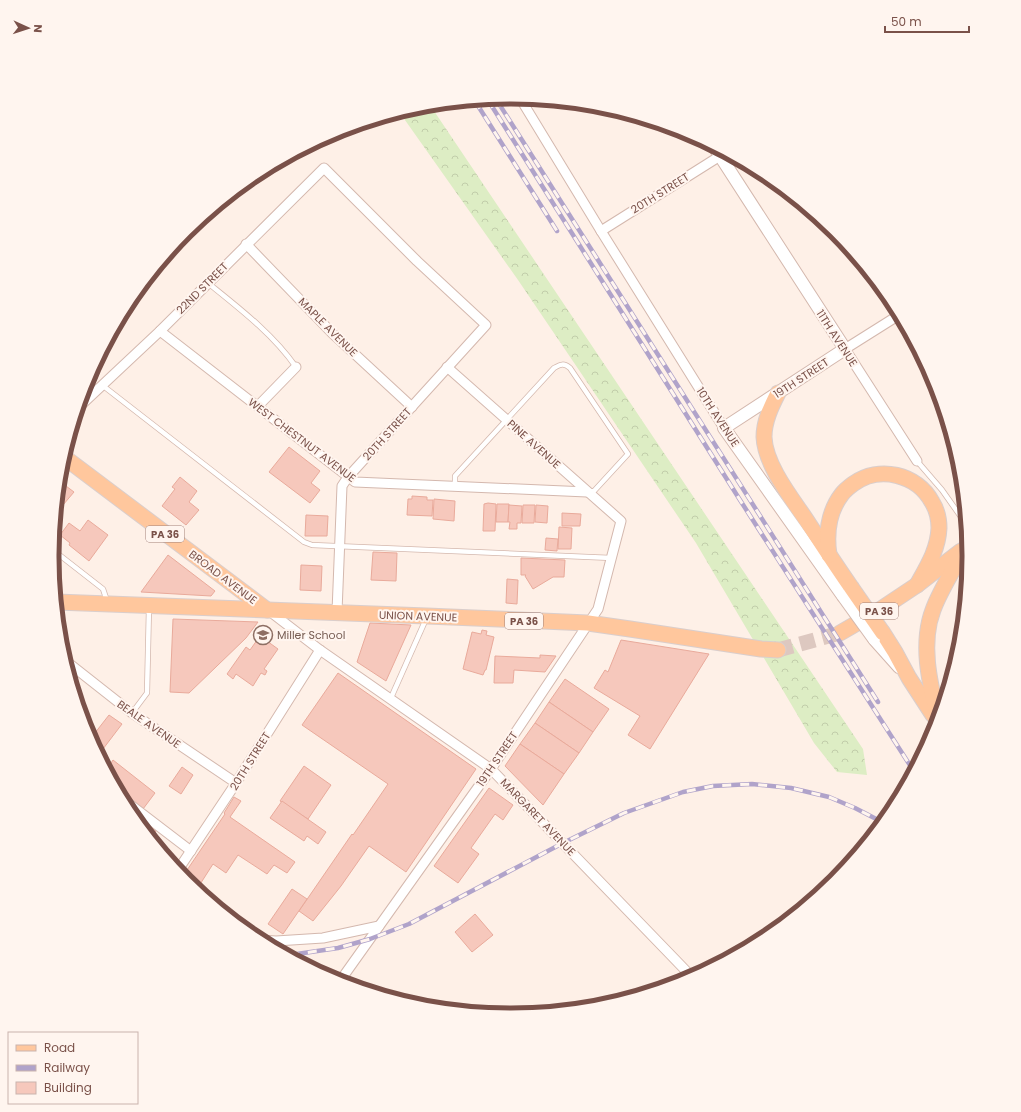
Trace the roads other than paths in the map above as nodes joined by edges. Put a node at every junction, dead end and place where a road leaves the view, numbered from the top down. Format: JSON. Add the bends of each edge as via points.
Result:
{"nodes":[{"id":1,"x":524,"y":104,"type":"edge"},
{"id":2,"x":715,"y":154,"type":"edge"},
{"id":3,"x":720,"y":156,"type":"edge"},
{"id":4,"x":601,"y":230,"type":"junction"},
{"id":5,"x":246,"y":244,"type":"junction"},
{"id":6,"x":208,"y":282,"type":"junction"},
{"id":7,"x":894,"y":318,"type":"edge"},
{"id":8,"x":486,"y":325,"type":"joint"},
{"id":9,"x":160,"y":330,"type":"junction"},
{"id":10,"x":844,"y":349,"type":"junction"},
{"id":11,"x":296,"y":367,"type":"joint"},
{"id":12,"x":448,"y":367,"type":"junction"},
{"id":13,"x":102,"y":385,"type":"junction"},
{"id":14,"x":778,"y":393,"type":"junction"},
{"id":15,"x":87,"y":399,"type":"edge"},
{"id":16,"x":258,"y":406,"type":"junction"},
{"id":17,"x":412,"y":406,"type":"junction"},
{"id":18,"x":506,"y":420,"type":"junction"},
{"id":19,"x":724,"y":428,"type":"junction"},
{"id":20,"x":69,"y":461,"type":"edge"},
{"id":21,"x":917,"y":461,"type":"joint"},
{"id":22,"x":348,"y":476,"type":"junction"},
{"id":23,"x":454,"y":486,"type":"junction"},
{"id":24,"x":587,"y":492,"type":"junction"},
{"id":25,"x":960,"y":515,"type":"edge"},
{"id":26,"x":621,"y":521,"type":"joint"},
{"id":27,"x":340,"y":546,"type":"junction"},
{"id":28,"x":962,"y":551,"type":"edge"},
{"id":29,"x":59,"y":555,"type":"edge"},
{"id":30,"x":829,"y":555,"type":"junction"},
{"id":31,"x":962,"y":556,"type":"edge"},
{"id":32,"x":612,"y":558,"type":"junction"},
{"id":33,"x":917,"y":585,"type":"junction"},
{"id":34,"x":847,"y":592,"type":"junction"},
{"id":35,"x":62,"y":602,"type":"edge"},
{"id":36,"x":108,"y":604,"type":"junction"},
{"id":37,"x":149,"y":605,"type":"junction"},
{"id":38,"x":267,"y":610,"type":"junction"},
{"id":39,"x":337,"y":612,"type":"junction"},
{"id":40,"x":427,"y":616,"type":"junction"},
{"id":41,"x":588,"y":624,"type":"junction"},
{"id":42,"x":840,"y":633,"type":"tunnel mouth"},
{"id":43,"x":320,"y":650,"type":"junction"},
{"id":44,"x":778,"y":650,"type":"tunnel mouth"},
{"id":45,"x":73,"y":666,"type":"edge"},
{"id":46,"x":390,"y":700,"type":"junction"},
{"id":47,"x":935,"y":709,"type":"edge"},
{"id":48,"x":132,"y":713,"type":"junction"},
{"id":49,"x":934,"y":714,"type":"edge"},
{"id":50,"x":491,"y":769,"type":"junction"},
{"id":51,"x":236,"y":783,"type":"junction"},
{"id":52,"x":137,"y":810,"type":"edge"},
{"id":53,"x":191,"y":851,"type":"junction"},
{"id":54,"x":181,"y":865,"type":"edge"},
{"id":55,"x":379,"y":926,"type":"junction"},
{"id":56,"x":276,"y":941,"type":"edge"},
{"id":57,"x":687,"y":971,"type":"edge"},
{"id":58,"x":344,"y":975,"type":"edge"}],
"edges":[{"from":1,"to":4,"type":"street","name":"10TH AVENUE"},
{"from":2,"to":4,"type":"street","name":"20TH STREET"},
{"from":3,"to":10,"type":"street","name":"11TH AVENUE"},
{"from":4,"to":19,"type":"street","name":"10TH AVENUE"},
{"from":5,"to":6,"type":"street","name":"22ND STREET"},
{"from":5,"to":8,"type":"street","name":"22ND STREET","via":[[324,168]]},
{"from":5,"to":17,"type":"street","name":"MAPLE AVENUE","via":[[332,333]]},
{"from":6,"to":9,"type":"street","name":"22ND STREET"},
{"from":6,"to":11,"type":"lane","via":[[252,319],[288,355]]},
{"from":7,"to":10,"type":"street","name":"19TH STREET"},
{"from":8,"to":12,"type":"street","name":"20TH STREET"},
{"from":9,"to":13,"type":"street","name":"22ND STREET"},
{"from":9,"to":16,"type":"street","name":"WEST CHESTNUT AVENUE"},
{"from":10,"to":14,"type":"street","name":"19TH STREET"},
{"from":10,"to":21,"type":"street","name":"11TH AVENUE"},
{"from":11,"to":16,"type":"street"},
{"from":12,"to":17,"type":"street","name":"20TH STREET"},
{"from":12,"to":18,"type":"street","name":"PINE AVENUE"},
{"from":13,"to":15,"type":"street","name":"22ND STREET"},
{"from":13,"to":27,"type":"lane","via":[[304,542],[312,545]]},
{"from":14,"to":19,"type":"street","name":"19TH STREET"},
{"from":14,"to":30,"type":"main road","via":[[768,412],[765,428],[764,438],[768,454],[784,486]]},
{"from":16,"to":22,"type":"street","name":"WEST CHESTNUT AVENUE"},
{"from":17,"to":22,"type":"street","name":"20TH STREET"},
{"from":18,"to":23,"type":"lane","via":[[455,476]]},
{"from":18,"to":24,"type":"street","name":"PINE AVENUE"},
{"from":18,"to":24,"type":"lane","via":[[554,368],[565,364],[570,368],[628,454],[594,491]]},
{"from":19,"to":34,"type":"street","name":"10TH AVENUE"},
{"from":20,"to":38,"type":"main road","name":"BROAD AVENUE","number":"PA 36"},
{"from":21,"to":25,"type":"lane","name":"11TH AVENUE"},
{"from":22,"to":23,"type":"street","name":"WEST CHESTNUT AVENUE","via":[[355,482]]},
{"from":22,"to":27,"type":"street","name":"20TH STREET","via":[[342,486]]},
{"from":23,"to":24,"type":"street","name":"WEST CHESTNUT AVENUE"},
{"from":24,"to":26,"type":"street","name":"PINE AVENUE"},
{"from":26,"to":32,"type":"street","name":"19TH STREET"},
{"from":27,"to":32,"type":"lane"},
{"from":27,"to":39,"type":"street","name":"20TH STREET"},
{"from":28,"to":33,"type":"main road","number":"PA 36"},
{"from":29,"to":36,"type":"lane","via":[[103,589]]},
{"from":30,"to":33,"type":"main road","via":[[829,523],[833,508],[842,493],[858,480],[870,475],[881,473],[907,478],[922,488],[929,497],[935,507],[939,528],[934,553]]},
{"from":30,"to":34,"type":"main road"},
{"from":31,"to":47,"type":"main road","via":[[944,586],[928,627],[930,688]]},
{"from":32,"to":41,"type":"street","name":"19TH STREET","via":[[598,609]]},
{"from":33,"to":42,"type":"main road","number":"PA 36"},
{"from":34,"to":49,"type":"main road","bridge":true,"via":[[878,636],[895,652]]},
{"from":35,"to":36,"type":"main road","name":"UNION AVENUE","number":"PA 36"},
{"from":36,"to":37,"type":"main road","name":"UNION AVENUE","number":"PA 36"},
{"from":37,"to":38,"type":"main road","name":"UNION AVENUE","number":"PA 36"},
{"from":37,"to":48,"type":"lane","via":[[147,693]]},
{"from":38,"to":39,"type":"main road","name":"UNION AVENUE","number":"PA 36"},
{"from":38,"to":43,"type":"street","name":"MARGARET AVENUE"},
{"from":39,"to":40,"type":"main road","name":"UNION AVENUE","number":"PA 36"},
{"from":40,"to":41,"type":"main road","name":"UNION AVENUE","number":"PA 36"},
{"from":40,"to":46,"type":"lane"},
{"from":41,"to":44,"type":"main road","name":"UNION AVENUE","number":"PA 36"},
{"from":41,"to":50,"type":"street","name":"19TH STREET"},
{"from":43,"to":46,"type":"street","name":"MARGARET AVENUE"},
{"from":43,"to":51,"type":"street","name":"20TH STREET"},
{"from":45,"to":48,"type":"street","name":"BEALE AVENUE"},
{"from":46,"to":50,"type":"street","name":"MARGARET AVENUE"},
{"from":48,"to":51,"type":"street","name":"BEALE AVENUE"},
{"from":50,"to":55,"type":"street","name":"19TH STREET"},
{"from":50,"to":57,"type":"street","name":"MARGARET AVENUE"},
{"from":51,"to":53,"type":"street","name":"20TH STREET"},
{"from":52,"to":53,"type":"street"},
{"from":53,"to":54,"type":"street","name":"20TH STREET"},
{"from":55,"to":56,"type":"street","via":[[323,938]]},
{"from":55,"to":58,"type":"street","name":"19TH STREET"}]}
